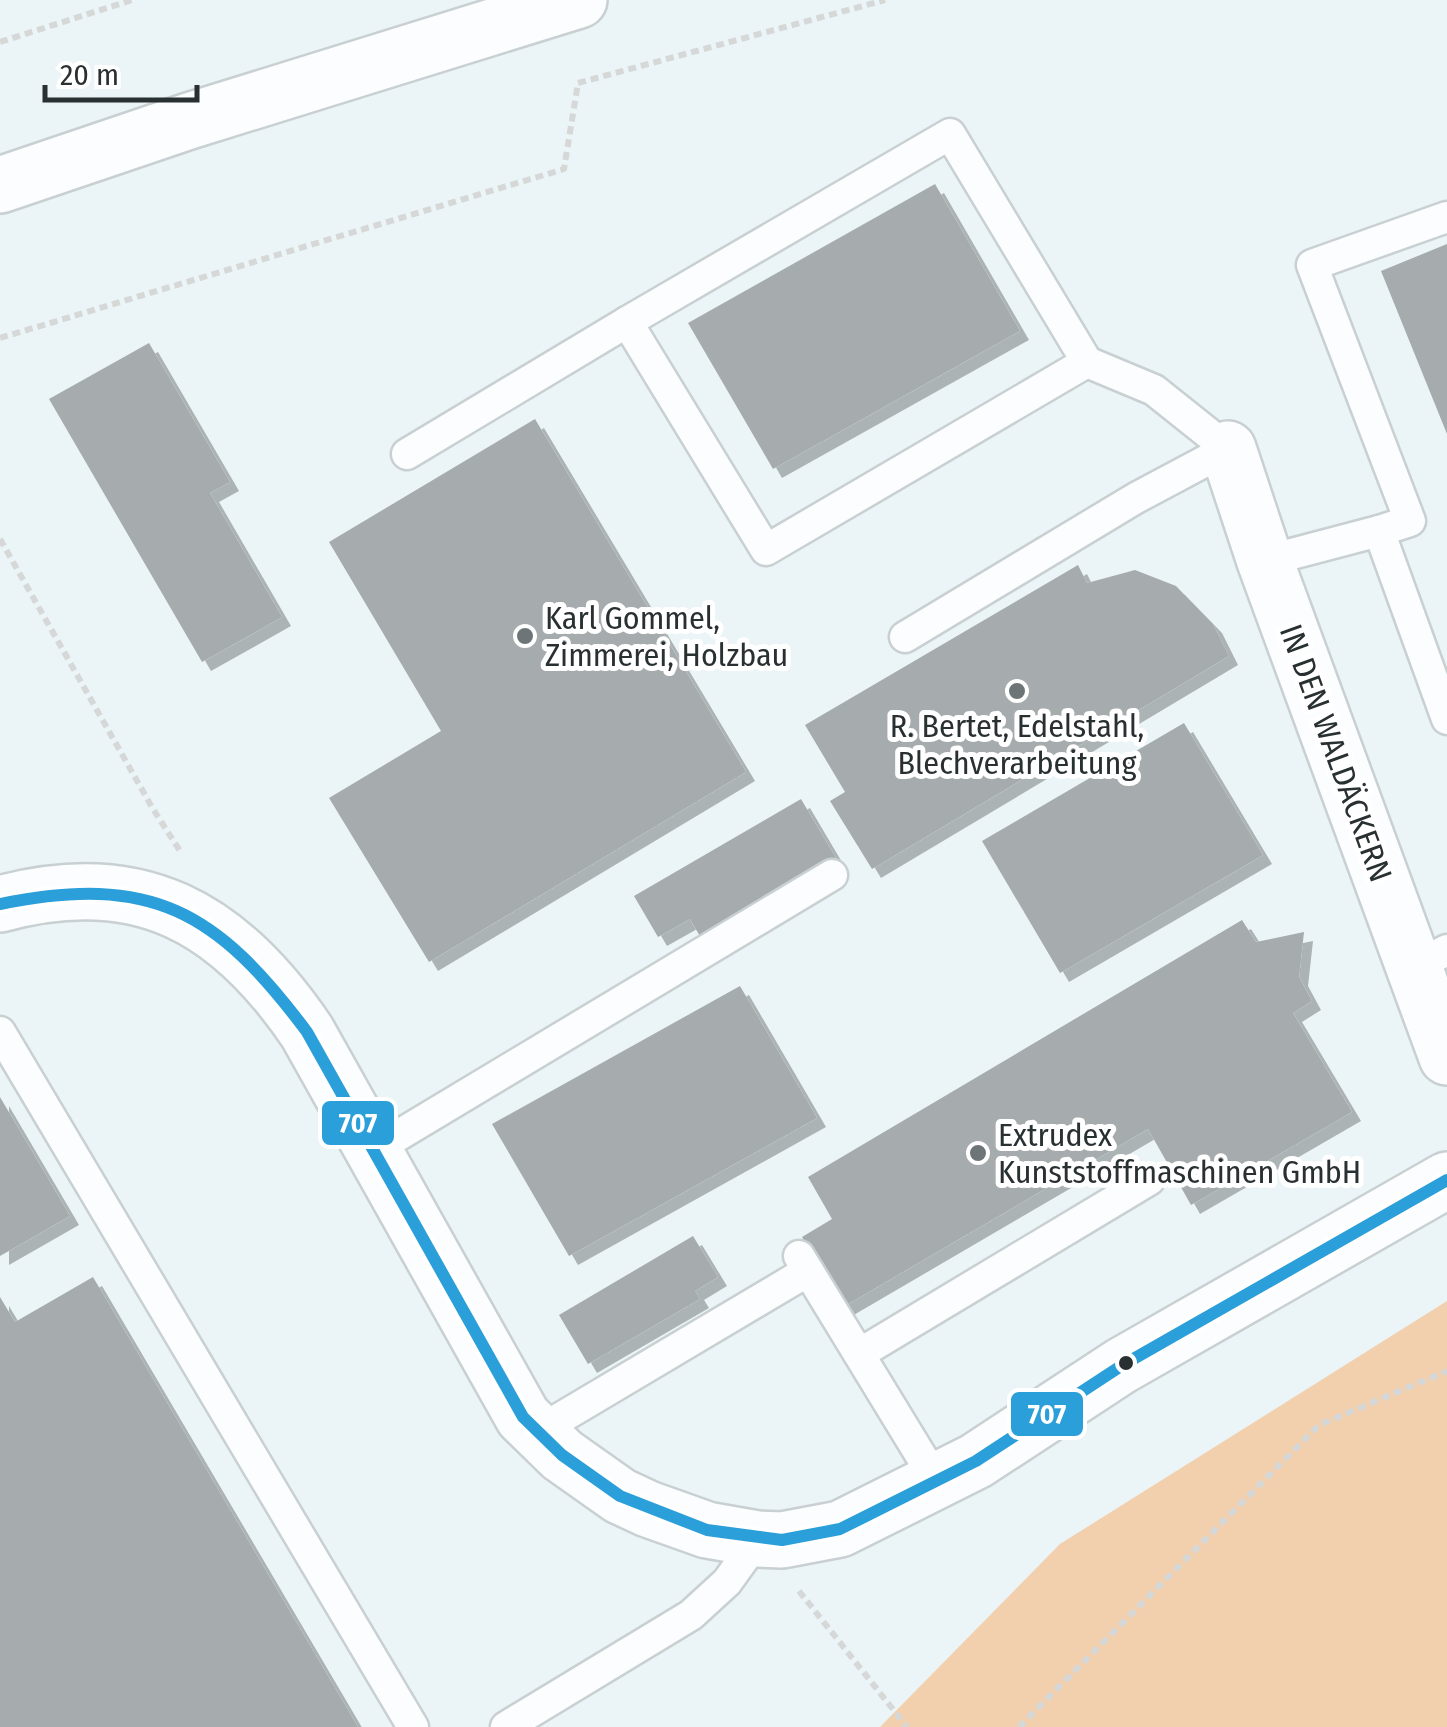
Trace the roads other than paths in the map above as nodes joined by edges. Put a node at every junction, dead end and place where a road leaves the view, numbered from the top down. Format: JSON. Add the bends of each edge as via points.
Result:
{"nodes":[{"id":1,"x":579,"y":0,"type":"edge"},
{"id":2,"x":0,"y":185,"type":"edge"},
{"id":3,"x":1447,"y":217,"type":"edge"},
{"id":4,"x":627,"y":322,"type":"junction"},
{"id":5,"x":1087,"y":362,"type":"junction"},
{"id":6,"x":1228,"y":449,"type":"junction"},
{"id":7,"x":408,"y":454,"type":"dead end"},
{"id":8,"x":1379,"y":531,"type":"junction"},
{"id":9,"x":1265,"y":561,"type":"junction"},
{"id":10,"x":905,"y":637,"type":"dead end"},
{"id":11,"x":1447,"y":719,"type":"edge"},
{"id":12,"x":832,"y":874,"type":"dead end"},
{"id":13,"x":0,"y":904,"type":"edge"},
{"id":14,"x":1431,"y":959,"type":"edge"},
{"id":15,"x":0,"y":1032,"type":"edge"},
{"id":16,"x":1447,"y":1057,"type":"edge"},
{"id":17,"x":374,"y":1150,"type":"junction"},
{"id":18,"x":1149,"y":1180,"type":"dead end"},
{"id":19,"x":1447,"y":1180,"type":"edge"},
{"id":20,"x":859,"y":1354,"type":"junction"},
{"id":21,"x":537,"y":1432,"type":"junction"},
{"id":22,"x":937,"y":1482,"type":"junction"},
{"id":23,"x":758,"y":1539,"type":"junction"},
{"id":24,"x":413,"y":1727,"type":"edge"},
{"id":25,"x":506,"y":1727,"type":"edge"}],
"edges":[{"from":1,"to":2,"type":"street"},
{"from":3,"to":8,"type":"lane","via":[[1312,266],[1410,521]]},
{"from":4,"to":5,"type":"lane","via":[[766,550]]},
{"from":4,"to":5,"type":"lane","via":[[950,134]]},
{"from":4,"to":7,"type":"lane"},
{"from":5,"to":6,"type":"lane","via":[[1154,390]]},
{"from":6,"to":9,"type":"street","name":"IN DEN WALDÄCKERN"},
{"from":6,"to":10,"type":"lane"},
{"from":8,"to":9,"type":"lane"},
{"from":8,"to":11,"type":"lane"},
{"from":9,"to":14,"type":"street","name":"IN DEN WALDÄCKERN"},
{"from":12,"to":17,"type":"lane"},
{"from":13,"to":17,"type":"street","via":[[46,892],[95,892],[164,906],[210,930],[284,998]]},
{"from":14,"to":16,"type":"street","name":"IN DEN WALDÄCKERN"},
{"from":15,"to":24,"type":"lane"},
{"from":17,"to":21,"type":"street","via":[[509,1396]]},
{"from":18,"to":20,"type":"lane"},
{"from":19,"to":22,"type":"street","via":[[1121,1366]]},
{"from":20,"to":21,"type":"lane","via":[[803,1263]]},
{"from":20,"to":22,"type":"lane"},
{"from":21,"to":23,"type":"street","via":[[620,1496],[707,1530]]},
{"from":22,"to":23,"type":"street","via":[[840,1528]]},
{"from":23,"to":25,"type":"lane","via":[[691,1616]]}]}
